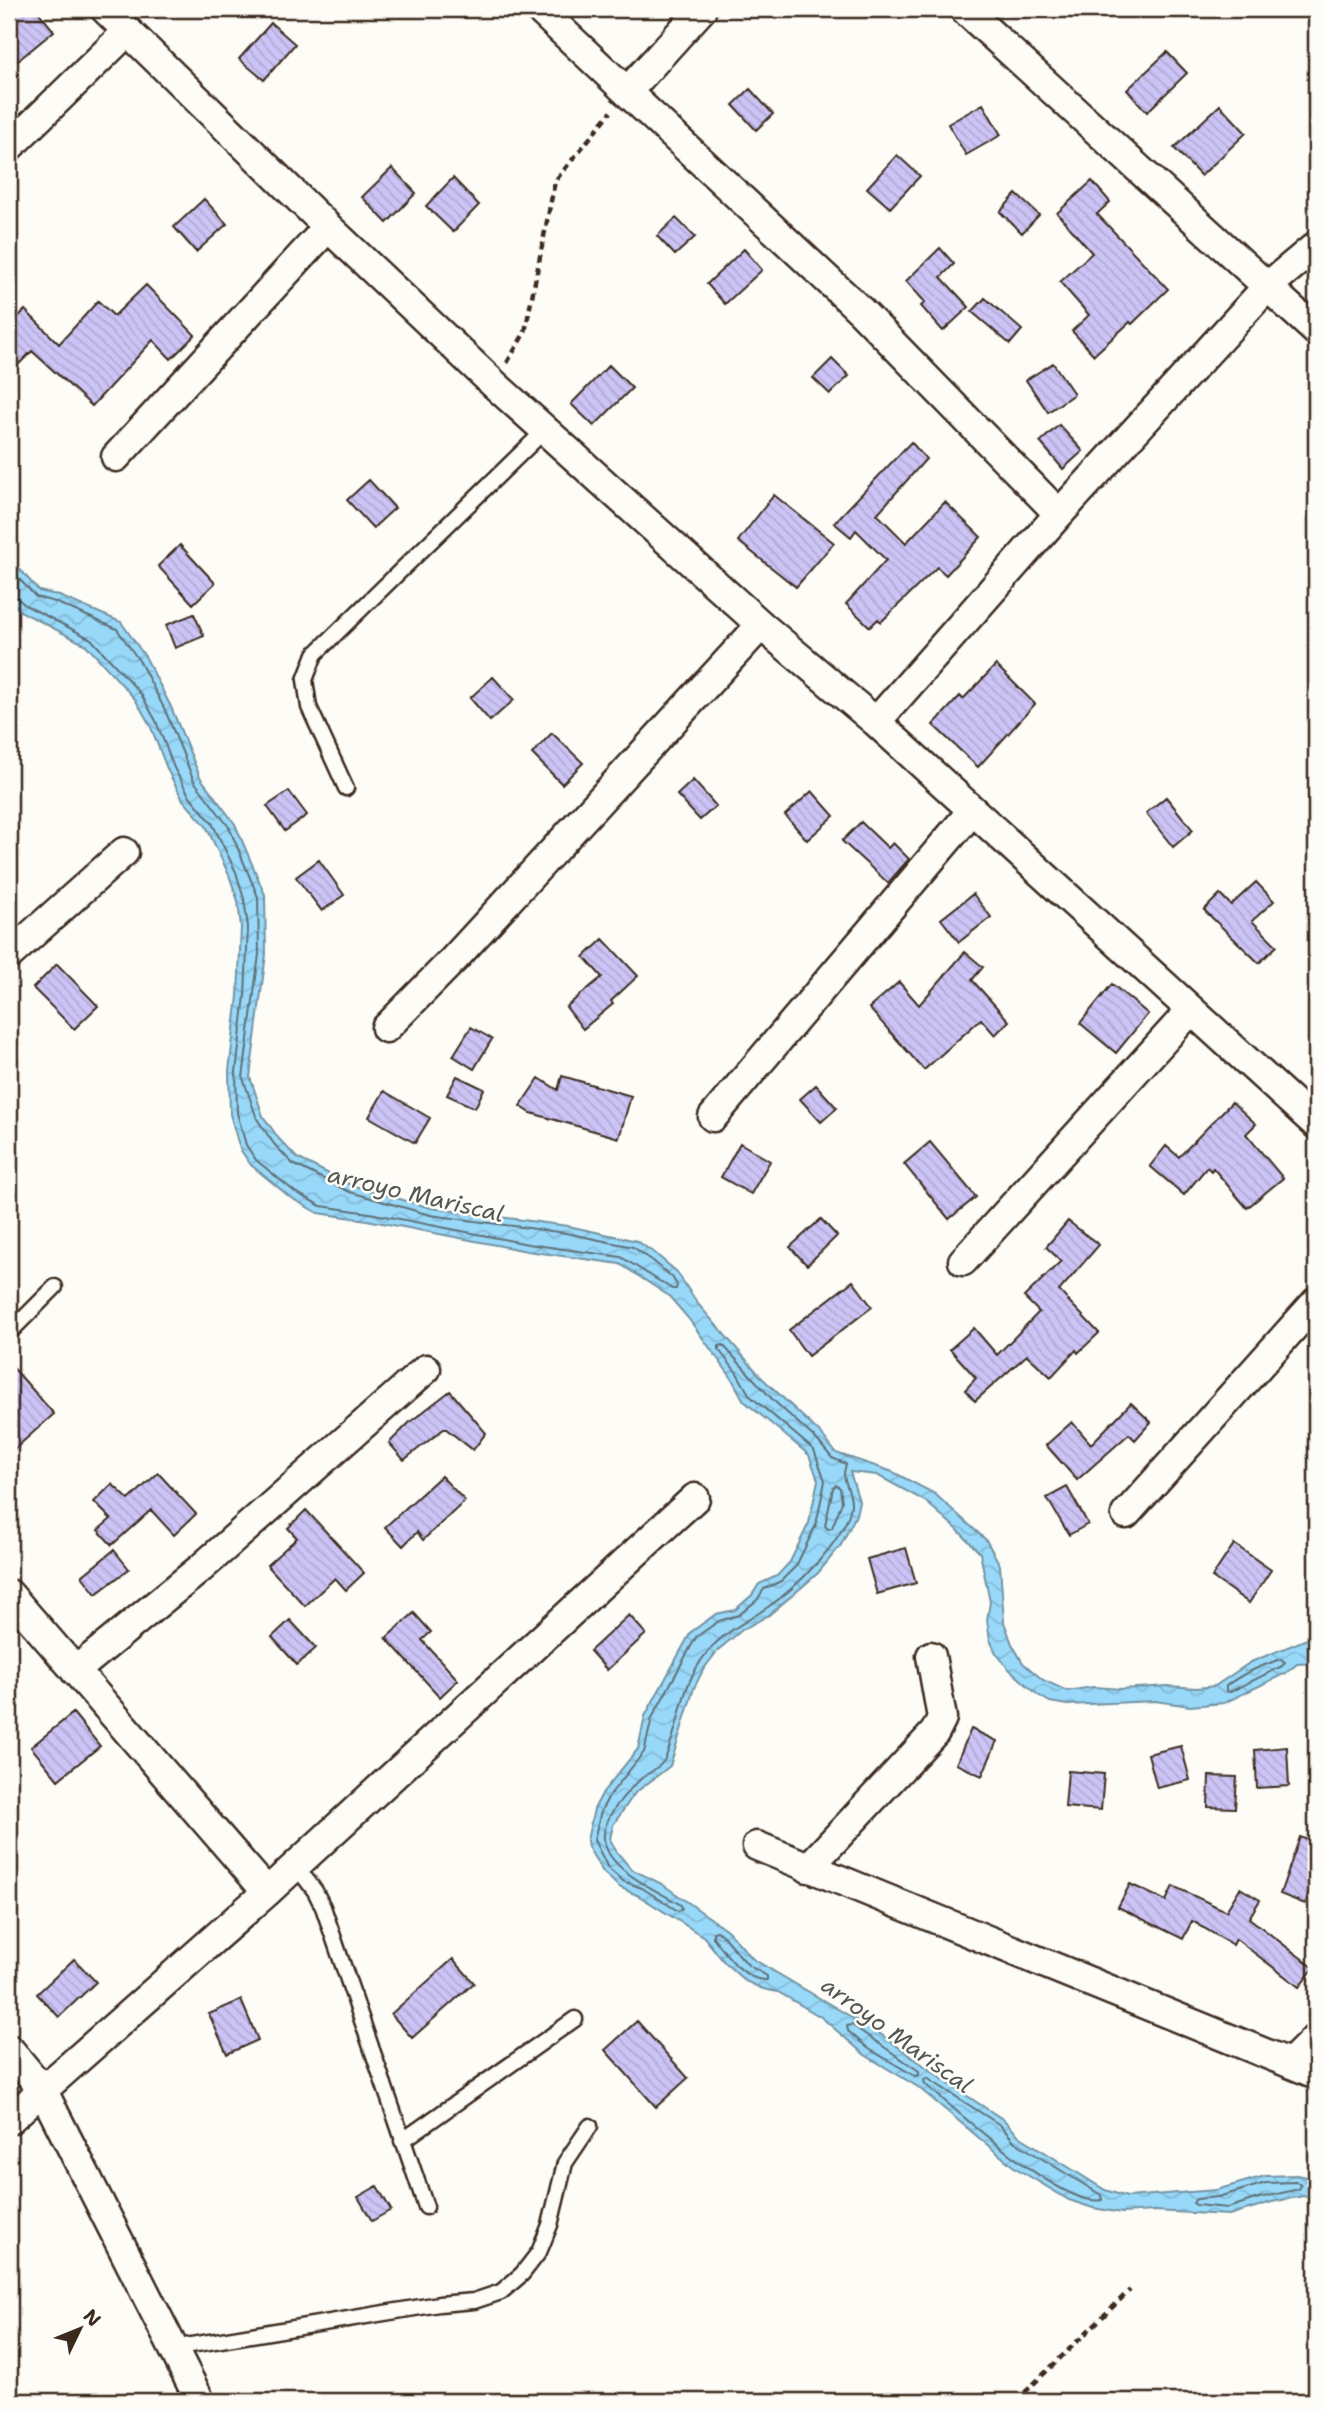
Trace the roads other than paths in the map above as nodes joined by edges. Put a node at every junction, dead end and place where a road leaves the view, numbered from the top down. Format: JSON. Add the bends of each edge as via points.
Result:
{"nodes":[{"id":1,"x":105,"y":9,"type":"edge"},
{"id":2,"x":539,"y":9,"type":"edge"},
{"id":3,"x":702,"y":9,"type":"edge"},
{"id":4,"x":964,"y":9,"type":"edge"},
{"id":5,"x":128,"y":31,"type":"junction"},
{"id":6,"x":627,"y":92,"type":"junction"},
{"id":7,"x":9,"y":147,"type":"edge"},
{"id":8,"x":328,"y":226,"type":"junction"},
{"id":9,"x":1316,"y":246,"type":"edge"},
{"id":10,"x":1268,"y":286,"type":"junction"},
{"id":11,"x":1316,"y":331,"type":"edge"},
{"id":12,"x":545,"y":430,"type":"junction"},
{"id":13,"x":116,"y":457,"type":"dead end"},
{"id":14,"x":1059,"y":514,"type":"junction"},
{"id":15,"x":761,"y":625,"type":"junction"},
{"id":16,"x":876,"y":722,"type":"junction"},
{"id":17,"x":346,"y":788,"type":"dead end"},
{"id":18,"x":972,"y":811,"type":"junction"},
{"id":19,"x":124,"y":852,"type":"dead end"},
{"id":20,"x":9,"y":955,"type":"edge"},
{"id":21,"x":1191,"y":1010,"type":"junction"},
{"id":22,"x":386,"y":1028,"type":"dead end"},
{"id":23,"x":713,"y":1117,"type":"dead end"},
{"id":24,"x":1316,"y":1124,"type":"edge"},
{"id":25,"x":963,"y":1261,"type":"dead end"},
{"id":26,"x":55,"y":1287,"type":"dead end"},
{"id":27,"x":1316,"y":1302,"type":"edge"},
{"id":28,"x":9,"y":1333,"type":"edge"},
{"id":29,"x":426,"y":1369,"type":"dead end"},
{"id":30,"x":695,"y":1497,"type":"dead end"},
{"id":31,"x":1126,"y":1514,"type":"dead end"},
{"id":32,"x":9,"y":1594,"type":"edge"},
{"id":33,"x":931,"y":1656,"type":"dead end"},
{"id":34,"x":75,"y":1671,"type":"junction"},
{"id":35,"x":757,"y":1846,"type":"dead end"},
{"id":36,"x":296,"y":1866,"type":"junction"},
{"id":37,"x":808,"y":1868,"type":"junction"},
{"id":38,"x":268,"y":1892,"type":"junction"},
{"id":39,"x":575,"y":2019,"type":"dead end"},
{"id":40,"x":1316,"y":2038,"type":"edge"},
{"id":41,"x":9,"y":2049,"type":"edge"},
{"id":42,"x":1304,"y":2068,"type":"edge"},
{"id":43,"x":42,"y":2090,"type":"junction"},
{"id":44,"x":9,"y":2120,"type":"edge"},
{"id":45,"x":590,"y":2126,"type":"dead end"},
{"id":46,"x":402,"y":2141,"type":"junction"},
{"id":47,"x":426,"y":2207,"type":"dead end"},
{"id":48,"x":173,"y":2348,"type":"junction"},
{"id":49,"x":200,"y":2401,"type":"edge"}],
"edges":[{"from":1,"to":5,"type":"street"},
{"from":2,"to":6,"type":"street"},
{"from":3,"to":6,"type":"street"},
{"from":4,"to":10,"type":"street"},
{"from":5,"to":7,"type":"street"},
{"from":5,"to":8,"type":"street"},
{"from":6,"to":14,"type":"street","via":[[861,311]]},
{"from":8,"to":12,"type":"street"},
{"from":8,"to":13,"type":"street"},
{"from":9,"to":10,"type":"street"},
{"from":10,"to":11,"type":"street"},
{"from":10,"to":14,"type":"street"},
{"from":12,"to":15,"type":"street"},
{"from":12,"to":17,"type":"lane","via":[[315,653],[305,680],[309,707]]},
{"from":14,"to":16,"type":"street"},
{"from":15,"to":16,"type":"street"},
{"from":15,"to":22,"type":"street"},
{"from":16,"to":18,"type":"street"},
{"from":18,"to":21,"type":"street"},
{"from":18,"to":23,"type":"street"},
{"from":19,"to":20,"type":"street"},
{"from":21,"to":24,"type":"street"},
{"from":21,"to":25,"type":"street"},
{"from":26,"to":28,"type":"lane"},
{"from":27,"to":31,"type":"street"},
{"from":29,"to":34,"type":"street","via":[[201,1568]]},
{"from":30,"to":36,"type":"street"},
{"from":32,"to":34,"type":"street"},
{"from":33,"to":37,"type":"street","via":[[942,1718],[935,1732]]},
{"from":34,"to":38,"type":"street"},
{"from":35,"to":37,"type":"street"},
{"from":36,"to":38,"type":"street"},
{"from":36,"to":46,"type":"lane","via":[[323,1907]]},
{"from":37,"to":42,"type":"street"},
{"from":38,"to":43,"type":"street"},
{"from":39,"to":46,"type":"lane"},
{"from":40,"to":42,"type":"street"},
{"from":41,"to":43,"type":"street"},
{"from":43,"to":44,"type":"street"},
{"from":43,"to":48,"type":"street"},
{"from":45,"to":48,"type":"lane","via":[[565,2162],[550,2225],[538,2252],[501,2292],[474,2301]]},
{"from":46,"to":47,"type":"lane"},
{"from":48,"to":49,"type":"street"}]}
